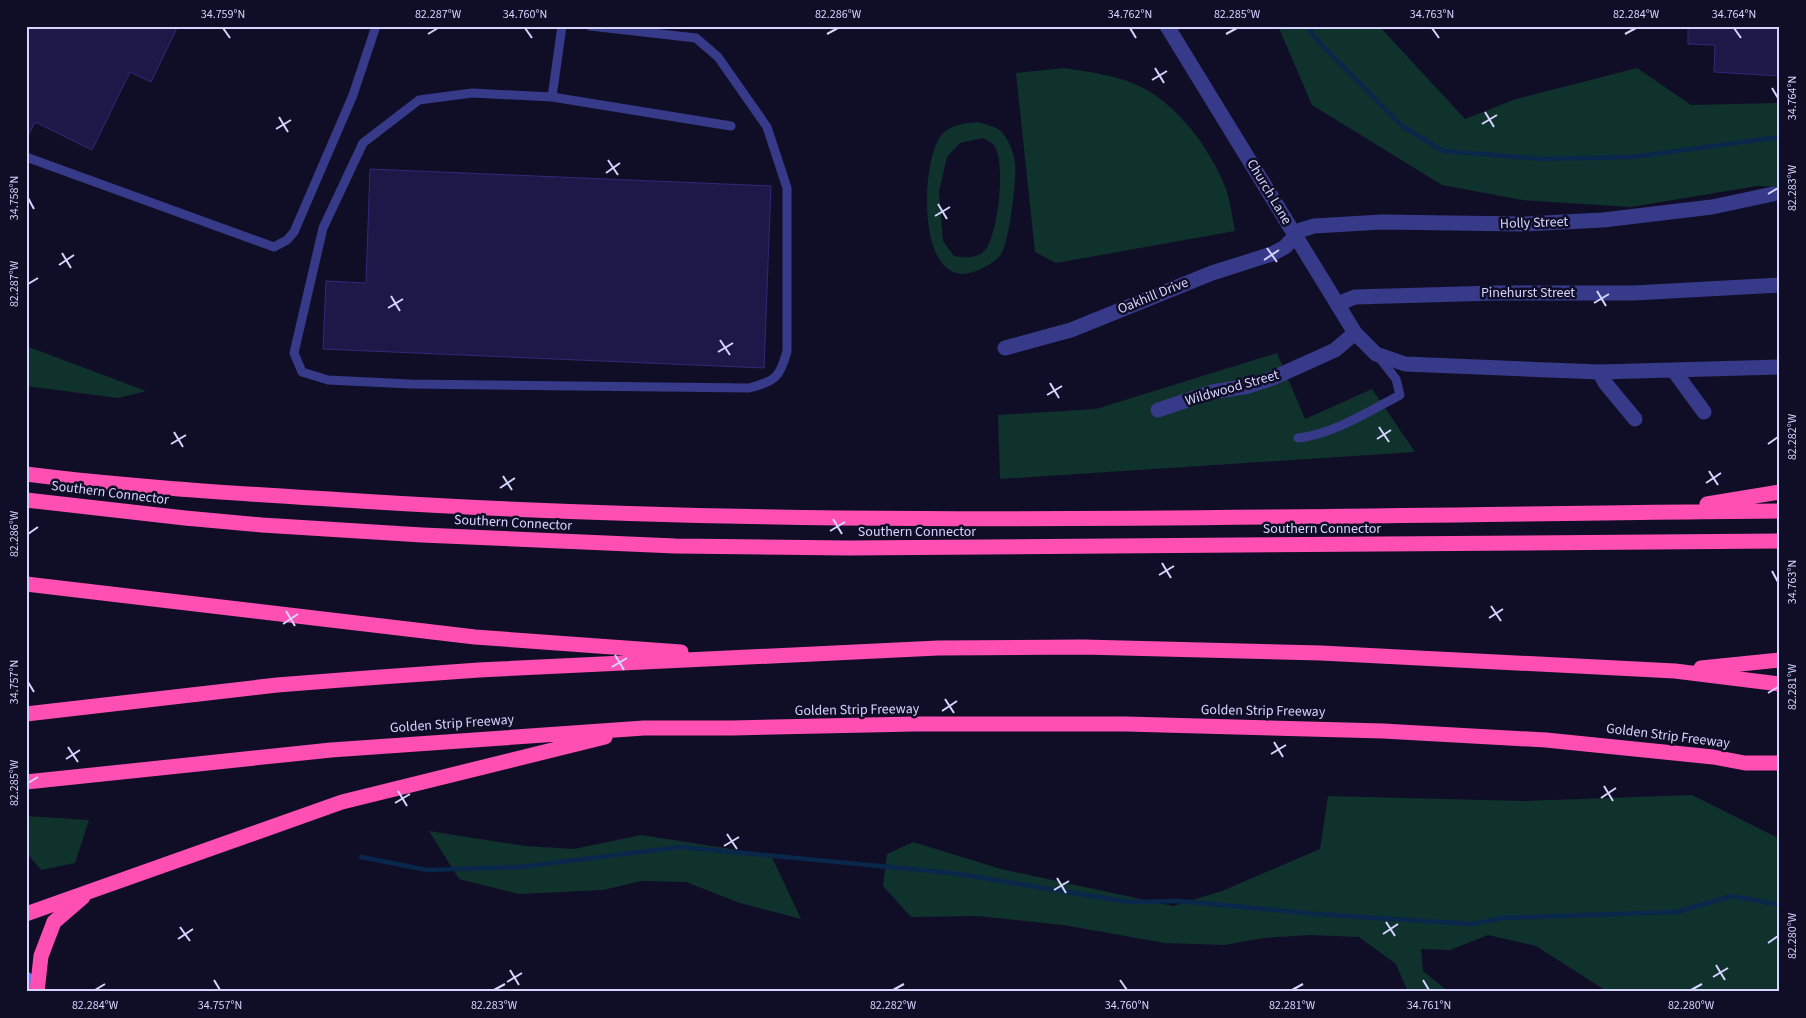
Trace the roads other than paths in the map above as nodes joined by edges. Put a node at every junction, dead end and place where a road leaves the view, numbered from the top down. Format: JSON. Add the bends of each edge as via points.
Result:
{"nodes":[{"id":1,"x":376,"y":26,"type":"edge"},
{"id":2,"x":562,"y":26,"type":"edge"},
{"id":3,"x":590,"y":26,"type":"edge"},
{"id":4,"x":1168,"y":26,"type":"edge"},
{"id":5,"x":552,"y":97,"type":"junction"},
{"id":6,"x":731,"y":126,"type":"dead end"},
{"id":7,"x":26,"y":157,"type":"edge"},
{"id":8,"x":1773,"y":194,"type":"dead end"},
{"id":9,"x":1295,"y":234,"type":"junction"},
{"id":10,"x":1780,"y":285,"type":"edge"},
{"id":11,"x":1337,"y":304,"type":"junction"},
{"id":12,"x":1355,"y":333,"type":"junction"},
{"id":13,"x":1005,"y":348,"type":"dead end"},
{"id":14,"x":1376,"y":354,"type":"junction"},
{"id":15,"x":1780,"y":367,"type":"edge"},
{"id":16,"x":1674,"y":371,"type":"junction"},
{"id":17,"x":1599,"y":372,"type":"junction"},
{"id":18,"x":1158,"y":410,"type":"dead end"},
{"id":19,"x":1704,"y":412,"type":"dead end"},
{"id":20,"x":1635,"y":419,"type":"dead end"},
{"id":21,"x":1298,"y":438,"type":"dead end"},
{"id":22,"x":31,"y":475,"type":"edge"},
{"id":23,"x":1780,"y":492,"type":"edge"},
{"id":24,"x":32,"y":500,"type":"edge"},
{"id":25,"x":1660,"y":512,"type":"junction"},
{"id":26,"x":1780,"y":512,"type":"edge"},
{"id":27,"x":1780,"y":541,"type":"edge"},
{"id":28,"x":26,"y":584,"type":"edge"},
{"id":29,"x":747,"y":657,"type":"junction"},
{"id":30,"x":1780,"y":660,"type":"edge"},
{"id":31,"x":1674,"y":671,"type":"junction"},
{"id":32,"x":1780,"y":684,"type":"edge"},
{"id":33,"x":26,"y":714,"type":"edge"},
{"id":34,"x":644,"y":728,"type":"junction"},
{"id":35,"x":1745,"y":762,"type":"junction"},
{"id":36,"x":1780,"y":763,"type":"edge"},
{"id":37,"x":1780,"y":775,"type":"edge"},
{"id":38,"x":26,"y":782,"type":"edge"},
{"id":39,"x":90,"y":891,"type":"junction"},
{"id":40,"x":26,"y":914,"type":"edge"},
{"id":41,"x":26,"y":979,"type":"edge"},
{"id":42,"x":31,"y":992,"type":"edge"},
{"id":43,"x":37,"y":992,"type":"edge"}],
"edges":[{"from":1,"to":7,"type":"lane","via":[[353,95],[294,232],[274,247]]},
{"from":2,"to":5,"type":"lane"},
{"from":3,"to":5,"type":"lane","via":[[696,38],[718,57],[767,127],[787,188],[787,351],[783,369],[772,382],[748,388],[410,384],[328,380],[302,372],[294,353],[323,228],[363,143],[419,100],[472,93]]},
{"from":4,"to":9,"type":"street","name":"Church Lane"},
{"from":5,"to":6,"type":"lane"},
{"from":8,"to":9,"type":"street","name":"Holly Street","via":[[1712,207],[1622,219],[1522,224],[1382,222],[1314,226]]},
{"from":9,"to":11,"type":"street","name":"Church Lane"},
{"from":9,"to":13,"type":"street","name":"Oakhill Drive","via":[[1285,247],[1272,254],[1212,273],[1071,330]]},
{"from":10,"to":11,"type":"street","name":"Pinehurst Street","via":[[1634,293],[1355,297]]},
{"from":11,"to":12,"type":"street","name":"Church Lane"},
{"from":12,"to":14,"type":"street","name":"Church Lane"},
{"from":12,"to":18,"type":"street","name":"Wildwood Street","via":[[1335,350],[1273,378],[1212,392]]},
{"from":14,"to":17,"type":"street","via":[[1405,364]]},
{"from":14,"to":21,"type":"lane","via":[[1396,379],[1400,395],[1334,427]]},
{"from":15,"to":16,"type":"street"},
{"from":16,"to":17,"type":"street"},
{"from":16,"to":19,"type":"street"},
{"from":17,"to":20,"type":"street"},
{"from":22,"to":25,"type":"highway","name":"Southern Connector","via":[[483,509],[745,517],[922,519]]},
{"from":23,"to":25,"type":"highway"},
{"from":24,"to":27,"type":"highway","name":"Southern Connector","via":[[262,525],[675,546],[858,548]]},
{"from":25,"to":26,"type":"highway","name":"Southern Connector"},
{"from":28,"to":29,"type":"highway","via":[[475,636]]},
{"from":29,"to":31,"type":"highway","via":[[938,648],[1083,648],[1322,653]]},
{"from":29,"to":33,"type":"highway","via":[[367,678]]},
{"from":30,"to":31,"type":"highway"},
{"from":31,"to":32,"type":"highway"},
{"from":34,"to":35,"type":"highway","name":"Golden Strip Freeway","via":[[915,724],[1285,728],[1546,740]]},
{"from":34,"to":38,"type":"highway","name":"Golden Strip Freeway","via":[[331,750]]},
{"from":34,"to":39,"type":"highway","via":[[342,802]]},
{"from":35,"to":36,"type":"highway","name":"Golden Strip Freeway"},
{"from":35,"to":37,"type":"highway"},
{"from":39,"to":40,"type":"highway"},
{"from":39,"to":43,"type":"highway","via":[[54,922],[41,956]]},
{"from":41,"to":42,"type":"street"}]}
